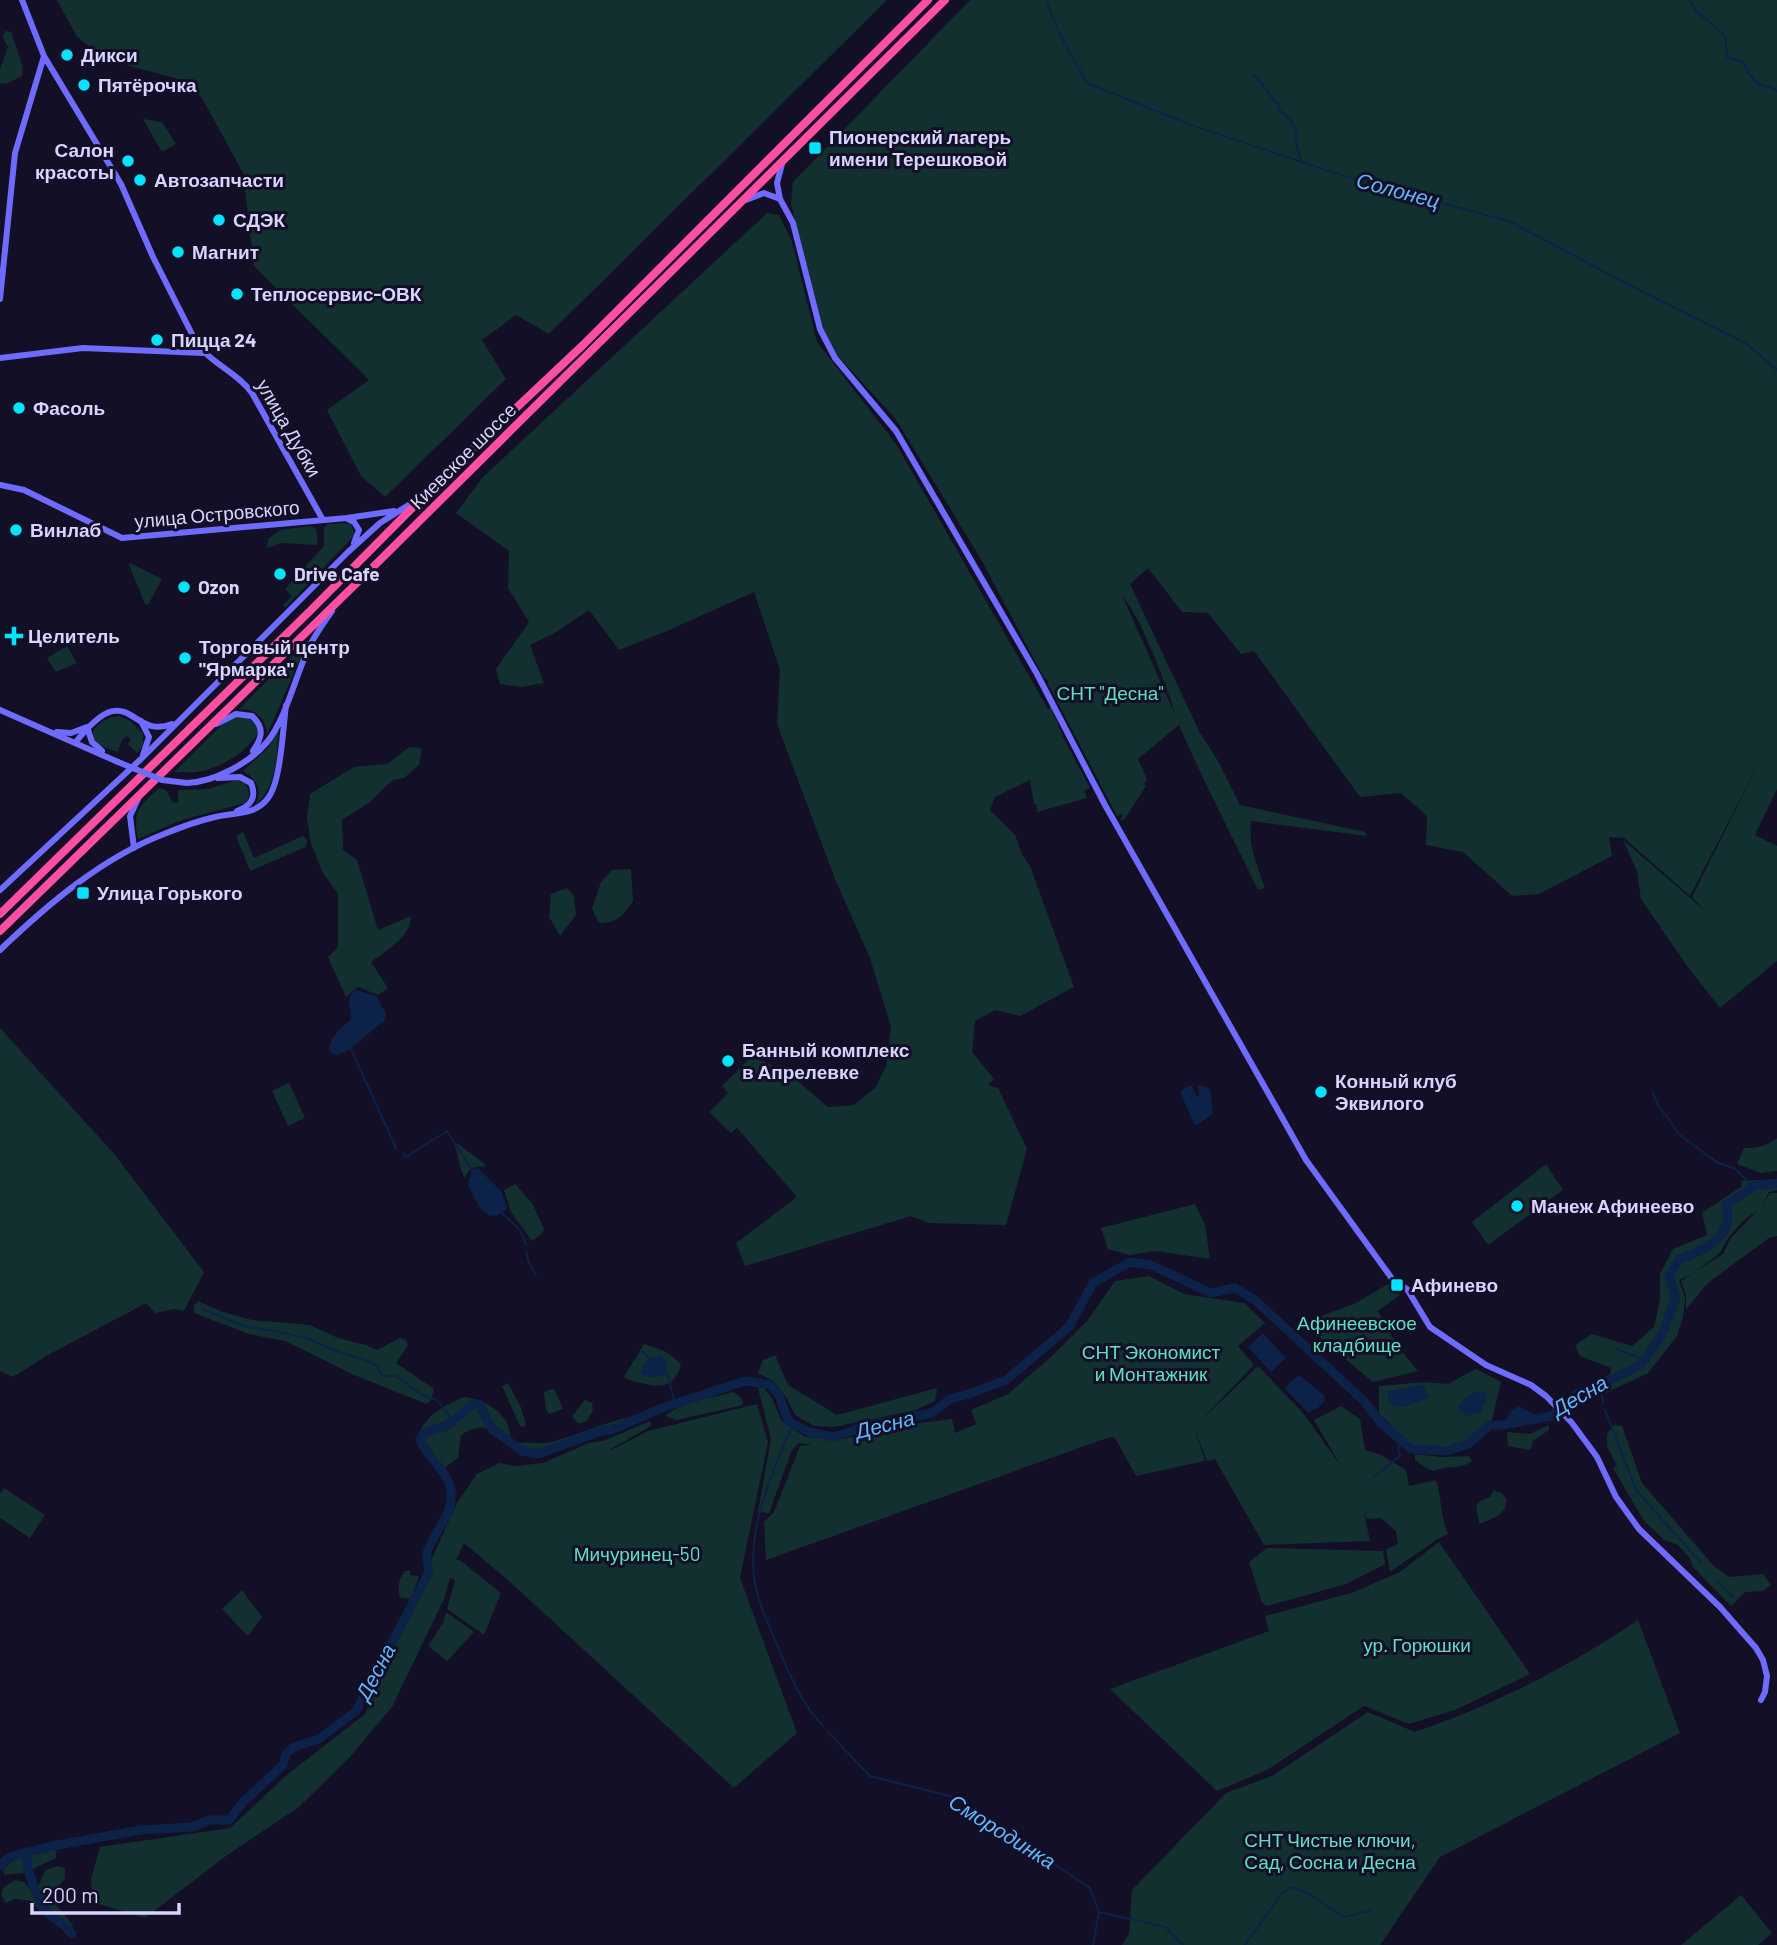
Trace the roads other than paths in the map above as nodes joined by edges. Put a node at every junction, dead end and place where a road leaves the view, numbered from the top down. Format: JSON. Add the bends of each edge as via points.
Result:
{"nodes":[{"id":1,"x":22,"y":0,"type":"edge"},
{"id":2,"x":928,"y":0,"type":"edge"},
{"id":3,"x":945,"y":0,"type":"edge"},
{"id":4,"x":44,"y":56,"type":"junction"},
{"id":5,"x":784,"y":159,"type":"junction"},
{"id":6,"x":780,"y":199,"type":"junction"},
{"id":7,"x":741,"y":202,"type":"junction"},
{"id":8,"x":0,"y":299,"type":"edge"},
{"id":9,"x":203,"y":353,"type":"junction"},
{"id":10,"x":0,"y":358,"type":"edge"},
{"id":11,"x":441,"y":480,"type":"junction"},
{"id":12,"x":0,"y":485,"type":"edge"},
{"id":13,"x":400,"y":510,"type":"junction"},
{"id":14,"x":346,"y":518,"type":"junction"},
{"id":15,"x":323,"y":520,"type":"junction"},
{"id":16,"x":348,"y":552,"type":"junction"},
{"id":17,"x":340,"y":600,"type":"junction"},
{"id":18,"x":286,"y":705,"type":"junction"},
{"id":19,"x":0,"y":710,"type":"edge"},
{"id":20,"x":141,"y":721,"type":"junction"},
{"id":21,"x":177,"y":722,"type":"junction"},
{"id":22,"x":88,"y":727,"type":"junction"},
{"id":23,"x":48,"y":730,"type":"junction"},
{"id":24,"x":206,"y":732,"type":"junction"},
{"id":25,"x":75,"y":743,"type":"junction"},
{"id":26,"x":249,"y":757,"type":"junction"},
{"id":27,"x":141,"y":760,"type":"junction"},
{"id":28,"x":118,"y":762,"type":"junction"},
{"id":29,"x":212,"y":778,"type":"junction"},
{"id":30,"x":142,"y":792,"type":"junction"},
{"id":31,"x":230,"y":814,"type":"junction"},
{"id":32,"x":134,"y":848,"type":"junction"},
{"id":33,"x":12,"y":878,"type":"junction"},
{"id":34,"x":0,"y":890,"type":"edge"},
{"id":35,"x":0,"y":897,"type":"edge"},
{"id":36,"x":0,"y":914,"type":"edge"},
{"id":37,"x":0,"y":932,"type":"edge"},
{"id":38,"x":0,"y":950,"type":"edge"},
{"id":39,"x":1761,"y":1700,"type":"dead end"}],
"edges":[{"from":1,"to":4,"type":"street","name":"улица Дубки"},
{"from":2,"to":11,"type":"highway","name":"Киевское шоссе","via":[[583,345]]},
{"from":3,"to":5,"type":"highway","name":"Киевское шоссе"},
{"from":4,"to":8,"type":"street","via":[[15,153]]},
{"from":4,"to":9,"type":"street","name":"улица Дубки","via":[[121,184]]},
{"from":5,"to":6,"type":"street","via":[[777,179]]},
{"from":5,"to":7,"type":"highway","name":"Киевское шоссе"},
{"from":6,"to":7,"type":"street","via":[[764,193]]},
{"from":6,"to":39,"type":"street","via":[[793,223],[820,330],[835,358],[896,430],[1317,1177],[1393,1280],[1407,1289],[1430,1327],[1486,1365],[1531,1385],[1572,1423],[1639,1529],[1756,1648],[1767,1676]]},
{"from":7,"to":17,"type":"highway","name":"Киевское шоссе"},
{"from":9,"to":10,"type":"street","via":[[83,348]]},
{"from":9,"to":15,"type":"street","name":"улица Дубки","via":[[253,393]]},
{"from":11,"to":13,"type":"street"},
{"from":11,"to":36,"type":"highway","name":"Киевское шоссе"},
{"from":12,"to":15,"type":"street","name":"улица Островского","via":[[36,496],[122,538]]},
{"from":13,"to":14,"type":"street"},
{"from":13,"to":16,"type":"street"},
{"from":14,"to":15,"type":"street"},
{"from":14,"to":16,"type":"street","via":[[359,530]]},
{"from":16,"to":21,"type":"street"},
{"from":17,"to":18,"type":"street","via":[[310,645]]},
{"from":17,"to":24,"type":"highway","name":"Киевское шоссе"},
{"from":18,"to":26,"type":"street","via":[[268,742]]},
{"from":18,"to":31,"type":"street","via":[[272,792],[257,808]]},
{"from":19,"to":23,"type":"street"},
{"from":20,"to":21,"type":"street","via":[[160,727]]},
{"from":20,"to":22,"type":"street","via":[[114,710]]},
{"from":20,"to":27,"type":"street","via":[[149,741]]},
{"from":21,"to":27,"type":"street"},
{"from":22,"to":23,"type":"street","via":[[71,733]]},
{"from":22,"to":25,"type":"street"},
{"from":22,"to":28,"type":"street","via":[[93,744]]},
{"from":23,"to":25,"type":"street"},
{"from":24,"to":26,"type":"street","via":[[230,716],[252,716],[260,725],[261,736]]},
{"from":24,"to":30,"type":"highway","name":"Киевское шоссе"},
{"from":25,"to":28,"type":"street"},
{"from":26,"to":29,"type":"street"},
{"from":27,"to":33,"type":"street"},
{"from":28,"to":29,"type":"street","bridge":true,"via":[[162,780],[187,783]]},
{"from":29,"to":31,"type":"street","via":[[249,780],[254,794],[250,804]]},
{"from":30,"to":32,"type":"street","via":[[130,816]]},
{"from":30,"to":37,"type":"highway","name":"Киевское шоссе"},
{"from":31,"to":32,"type":"street","via":[[182,827]]},
{"from":32,"to":38,"type":"street","via":[[101,867]]},
{"from":33,"to":34,"type":"street"},
{"from":33,"to":35,"type":"street"}]}
